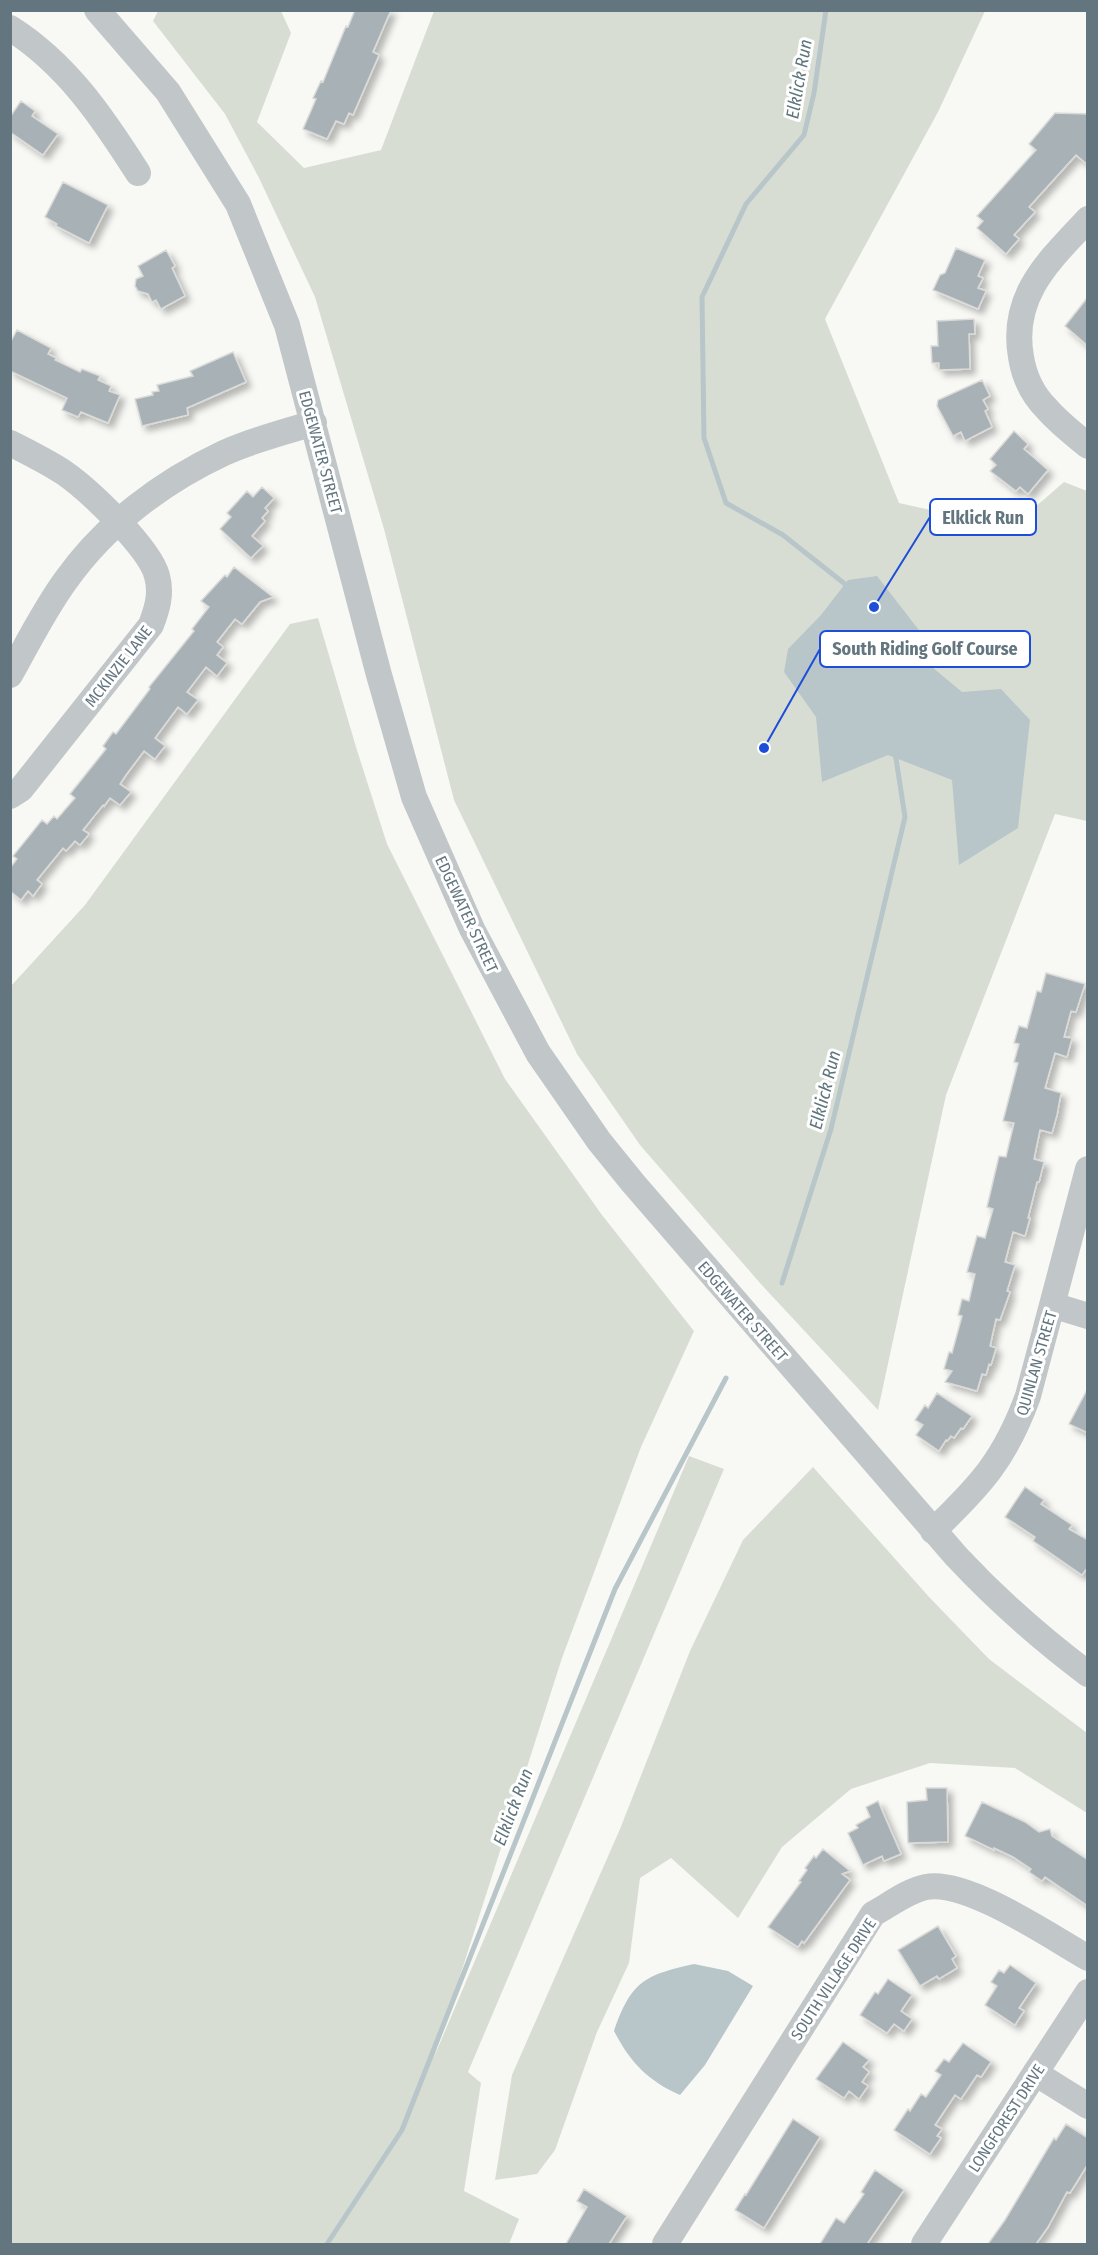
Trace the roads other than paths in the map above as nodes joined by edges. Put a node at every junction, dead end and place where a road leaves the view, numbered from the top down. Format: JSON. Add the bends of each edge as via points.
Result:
{"nodes":[{"id":1,"x":97,"y":10,"type":"edge"},
{"id":2,"x":10,"y":28,"type":"edge"},
{"id":3,"x":138,"y":173,"type":"dead end"},
{"id":4,"x":1088,"y":219,"type":"edge"},
{"id":5,"x":314,"y":423,"type":"junction"},
{"id":6,"x":10,"y":443,"type":"edge"},
{"id":7,"x":1088,"y":447,"type":"edge"},
{"id":8,"x":118,"y":523,"type":"junction"},
{"id":9,"x":10,"y":675,"type":"edge"},
{"id":10,"x":10,"y":796,"type":"edge"},
{"id":11,"x":1088,"y":1169,"type":"edge"},
{"id":12,"x":1053,"y":1305,"type":"junction"},
{"id":13,"x":1088,"y":1316,"type":"edge"},
{"id":14,"x":933,"y":1531,"type":"junction"},
{"id":15,"x":1088,"y":1674,"type":"edge"},
{"id":16,"x":1088,"y":1958,"type":"edge"},
{"id":17,"x":1088,"y":1992,"type":"edge"},
{"id":18,"x":1035,"y":2073,"type":"junction"},
{"id":19,"x":1088,"y":2106,"type":"edge"},
{"id":20,"x":665,"y":2244,"type":"edge"},
{"id":21,"x":924,"y":2244,"type":"edge"}],
"edges":[{"from":1,"to":5,"type":"street","name":"EDGEWATER STREET","via":[[168,92],[237,204],[288,325]]},
{"from":2,"to":3,"type":"street","via":[[54,62],[88,99]]},
{"from":4,"to":7,"type":"street","via":[[1035,280],[1025,299],[1018,344],[1032,389],[1046,408]]},
{"from":5,"to":8,"type":"street","via":[[215,458],[149,497]]},
{"from":5,"to":14,"type":"street","name":"EDGEWATER STREET","via":[[414,797],[472,929],[516,1014],[569,1099],[627,1176]]},
{"from":6,"to":8,"type":"street","name":"MCKINZIE LANE","via":[[64,472]]},
{"from":8,"to":9,"type":"street","via":[[65,581]]},
{"from":8,"to":10,"type":"street","name":"MCKINZIE LANE","via":[[151,561],[160,591],[158,608],[151,625],[21,789]]},
{"from":11,"to":12,"type":"street","name":"QUINLAN STREET"},
{"from":12,"to":13,"type":"street"},
{"from":12,"to":14,"type":"street","name":"QUINLAN STREET","via":[[1028,1396],[1012,1436],[993,1469]]},
{"from":14,"to":15,"type":"street","name":"EDGEWATER STREET","via":[[995,1598]]},
{"from":16,"to":20,"type":"street","name":"SOUTH VILLAGE DRIVE","via":[[986,1899],[954,1889],[926,1887],[873,1914]]},
{"from":17,"to":18,"type":"street","name":"LONGFOREST DRIVE"},
{"from":18,"to":19,"type":"street"},
{"from":18,"to":21,"type":"street","name":"LONGFOREST DRIVE"}]}
